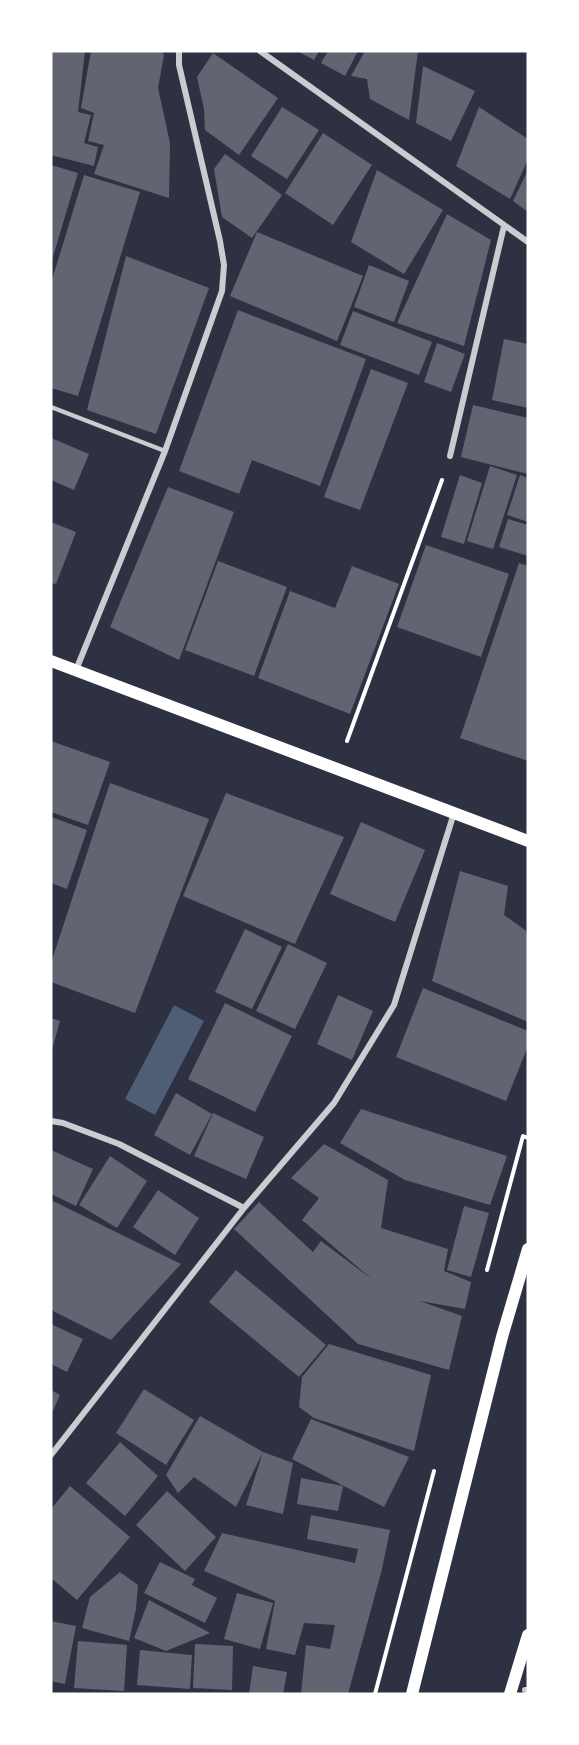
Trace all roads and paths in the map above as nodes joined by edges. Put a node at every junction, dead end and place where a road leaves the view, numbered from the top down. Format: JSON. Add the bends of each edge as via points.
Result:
{"nodes":[{"id":1,"x":178,"y":51,"type":"edge"},
{"id":2,"x":260,"y":51,"type":"edge"},
{"id":3,"x":504,"y":226,"type":"junction"},
{"id":4,"x":528,"y":242,"type":"edge"},
{"id":5,"x":51,"y":407,"type":"edge"},
{"id":6,"x":165,"y":451,"type":"junction"},
{"id":7,"x":450,"y":456,"type":"joint"},
{"id":8,"x":51,"y":661,"type":"edge"},
{"id":9,"x":76,"y":670,"type":"junction"},
{"id":10,"x":338,"y":767,"type":"junction"},
{"id":11,"x":454,"y":812,"type":"junction"},
{"id":12,"x":528,"y":841,"type":"edge"},
{"id":13,"x":51,"y":1121,"type":"edge"},
{"id":14,"x":528,"y":1138,"type":"edge"},
{"id":15,"x":244,"y":1208,"type":"junction"},
{"id":16,"x":498,"y":1231,"type":"dead end"},
{"id":17,"x":528,"y":1249,"type":"edge"},
{"id":18,"x":51,"y":1455,"type":"edge"},
{"id":19,"x":528,"y":1635,"type":"edge"},
{"id":20,"x":412,"y":1694,"type":"edge"},
{"id":21,"x":510,"y":1694,"type":"edge"}],
"edges":[{"from":1,"to":6,"type":"street","via":[[224,265],[222,291]]},
{"from":2,"to":3,"type":"street"},
{"from":3,"to":4,"type":"street"},
{"from":3,"to":7,"type":"street"},
{"from":5,"to":6,"type":"lane"},
{"from":6,"to":9,"type":"street"},
{"from":7,"to":10,"type":"path"},
{"from":8,"to":9,"type":"main road"},
{"from":9,"to":10,"type":"main road"},
{"from":10,"to":11,"type":"main road"},
{"from":11,"to":12,"type":"main road"},
{"from":11,"to":15,"type":"street","via":[[394,1005],[334,1103]]},
{"from":13,"to":15,"type":"street","via":[[119,1144]]},
{"from":14,"to":16,"type":"path","via":[[523,1136]]},
{"from":15,"to":18,"type":"street"},
{"from":17,"to":20,"type":"main road"},
{"from":19,"to":21,"type":"main road"}]}
